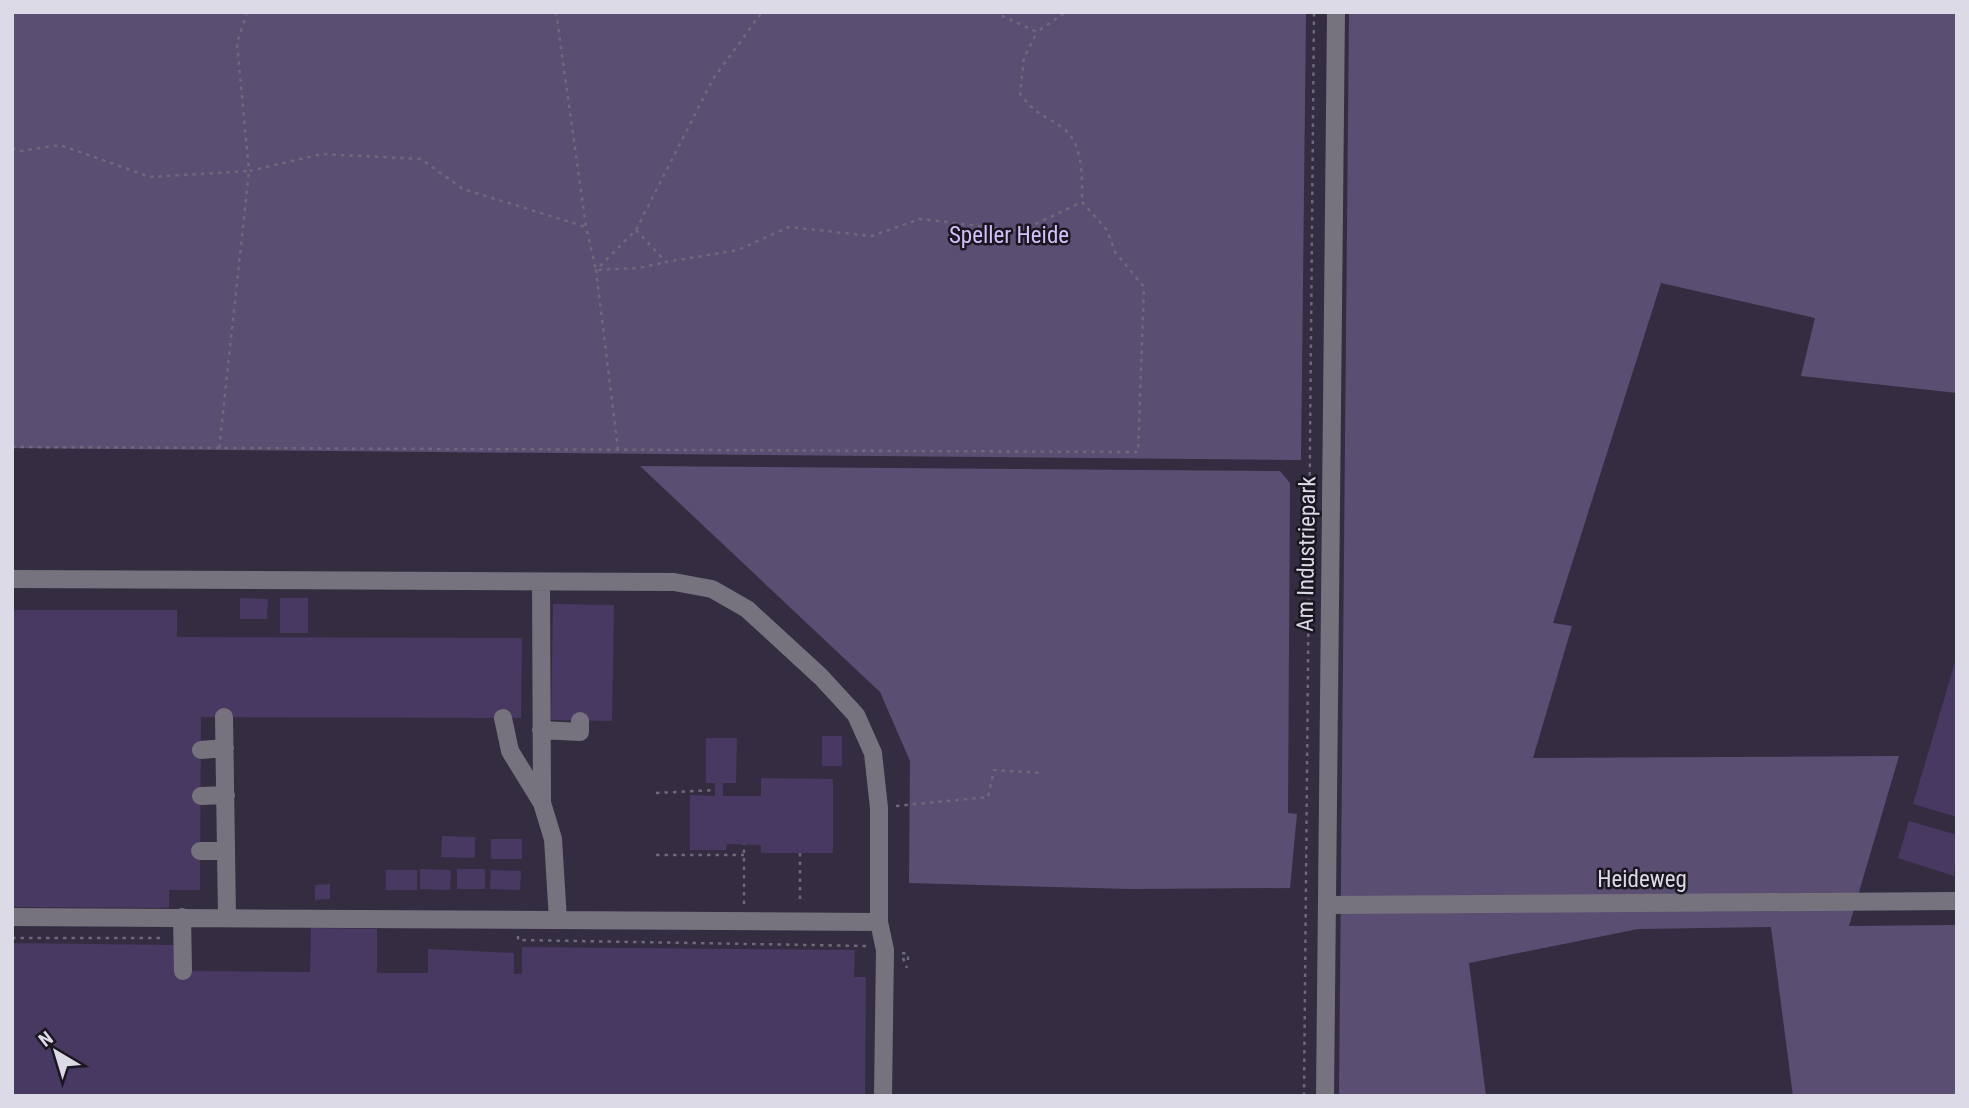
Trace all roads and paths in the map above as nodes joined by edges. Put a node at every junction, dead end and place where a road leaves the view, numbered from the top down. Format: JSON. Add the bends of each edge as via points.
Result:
{"nodes":[{"id":1,"x":247,"y":12,"type":"edge"},
{"id":2,"x":556,"y":12,"type":"edge"},
{"id":3,"x":762,"y":12,"type":"edge"},
{"id":4,"x":995,"y":12,"type":"edge"},
{"id":5,"x":1066,"y":12,"type":"edge"},
{"id":6,"x":1314,"y":12,"type":"edge"},
{"id":7,"x":1336,"y":12,"type":"edge"},
{"id":8,"x":1037,"y":32,"type":"junction"},
{"id":9,"x":12,"y":148,"type":"edge"},
{"id":10,"x":249,"y":171,"type":"junction"},
{"id":11,"x":1082,"y":202,"type":"junction"},
{"id":12,"x":586,"y":227,"type":"junction"},
{"id":13,"x":636,"y":230,"type":"junction"},
{"id":14,"x":666,"y":262,"type":"junction"},
{"id":15,"x":596,"y":270,"type":"junction"},
{"id":16,"x":12,"y":447,"type":"edge"},
{"id":17,"x":219,"y":450,"type":"junction"},
{"id":18,"x":618,"y":451,"type":"junction"},
{"id":19,"x":12,"y":579,"type":"edge"},
{"id":20,"x":541,"y":582,"type":"junction"},
{"id":21,"x":224,"y":717,"type":"dead end"},
{"id":22,"x":503,"y":718,"type":"dead end"},
{"id":23,"x":580,"y":721,"type":"dead end"},
{"id":24,"x":541,"y":730,"type":"junction"},
{"id":25,"x":225,"y":748,"type":"junction"},
{"id":26,"x":201,"y":750,"type":"dead end"},
{"id":27,"x":1042,"y":773,"type":"dead end"},
{"id":28,"x":715,"y":789,"type":"dead end"},
{"id":29,"x":656,"y":793,"type":"dead end"},
{"id":30,"x":226,"y":795,"type":"junction"},
{"id":31,"x":201,"y":796,"type":"dead end"},
{"id":32,"x":542,"y":803,"type":"junction"},
{"id":33,"x":879,"y":808,"type":"junction"},
{"id":34,"x":744,"y":844,"type":"dead end"},
{"id":35,"x":200,"y":851,"type":"dead end"},
{"id":36,"x":226,"y":851,"type":"junction"},
{"id":37,"x":800,"y":853,"type":"dead end"},
{"id":38,"x":656,"y":855,"type":"dead end"},
{"id":39,"x":744,"y":855,"type":"junction"},
{"id":40,"x":1957,"y":901,"type":"edge"},
{"id":41,"x":1327,"y":905,"type":"junction"},
{"id":42,"x":12,"y":917,"type":"edge"},
{"id":43,"x":182,"y":917,"type":"junction"},
{"id":44,"x":227,"y":917,"type":"junction"},
{"id":45,"x":558,"y":920,"type":"junction"},
{"id":46,"x":800,"y":922,"type":"junction"},
{"id":47,"x":879,"y":922,"type":"junction"},
{"id":48,"x":743,"y":923,"type":"junction"},
{"id":49,"x":12,"y":938,"type":"edge"},
{"id":50,"x":182,"y":938,"type":"junction"},
{"id":51,"x":743,"y":949,"type":"dead end"},
{"id":52,"x":800,"y":950,"type":"dead end"},
{"id":53,"x":902,"y":953,"type":"dead end"},
{"id":54,"x":907,"y":968,"type":"dead end"},
{"id":55,"x":183,"y":971,"type":"dead end"},
{"id":56,"x":883,"y":1096,"type":"edge"},
{"id":57,"x":1304,"y":1096,"type":"edge"},
{"id":58,"x":1325,"y":1096,"type":"edge"}],
"edges":[{"from":1,"to":10,"type":"path","via":[[237,43]]},
{"from":2,"to":12,"type":"path"},
{"from":3,"to":13,"type":"path","via":[[713,79]]},
{"from":4,"to":8,"type":"path"},
{"from":5,"to":8,"type":"path"},
{"from":6,"to":57,"type":"path"},
{"from":7,"to":41,"type":"street","name":"Am Industriepark"},
{"from":8,"to":11,"type":"path","via":[[1024,58],[1020,94],[1033,111],[1066,130],[1081,159]]},
{"from":9,"to":10,"type":"path","via":[[60,145],[150,177]]},
{"from":10,"to":12,"type":"path","via":[[322,154],[421,159],[463,189]]},
{"from":10,"to":17,"type":"path"},
{"from":11,"to":14,"type":"path","via":[[1021,231],[920,219],[872,236],[789,227],[737,250]]},
{"from":11,"to":18,"type":"path","via":[[1107,230],[1115,252],[1144,287],[1138,452]]},
{"from":12,"to":15,"type":"path"},
{"from":13,"to":14,"type":"path"},
{"from":13,"to":15,"type":"path"},
{"from":14,"to":15,"type":"path"},
{"from":15,"to":18,"type":"path"},
{"from":16,"to":17,"type":"path"},
{"from":17,"to":18,"type":"path"},
{"from":19,"to":20,"type":"street"},
{"from":20,"to":24,"type":"street"},
{"from":20,"to":33,"type":"street","via":[[674,582],[712,589],[747,609],[856,715],[873,752]]},
{"from":21,"to":25,"type":"street"},
{"from":22,"to":32,"type":"street","via":[[510,751]]},
{"from":23,"to":24,"type":"street","via":[[580,732]]},
{"from":24,"to":32,"type":"street"},
{"from":25,"to":26,"type":"street"},
{"from":25,"to":30,"type":"street"},
{"from":27,"to":33,"type":"path","via":[[994,770],[988,797]]},
{"from":28,"to":29,"type":"path"},
{"from":30,"to":31,"type":"street"},
{"from":30,"to":36,"type":"street"},
{"from":32,"to":45,"type":"street","via":[[553,839]]},
{"from":33,"to":47,"type":"street"},
{"from":34,"to":39,"type":"path"},
{"from":35,"to":36,"type":"street"},
{"from":36,"to":44,"type":"street"},
{"from":37,"to":46,"type":"path"},
{"from":38,"to":39,"type":"path"},
{"from":39,"to":48,"type":"path"},
{"from":40,"to":41,"type":"street","name":"Heideweg"},
{"from":41,"to":58,"type":"street","name":"Am Industriepark"},
{"from":42,"to":43,"type":"street"},
{"from":43,"to":44,"type":"street"},
{"from":43,"to":50,"type":"street"},
{"from":44,"to":45,"type":"street"},
{"from":45,"to":48,"type":"street"},
{"from":46,"to":47,"type":"street"},
{"from":46,"to":48,"type":"street"},
{"from":46,"to":52,"type":"path"},
{"from":47,"to":56,"type":"street","via":[[885,950]]},
{"from":48,"to":51,"type":"path"},
{"from":49,"to":50,"type":"path"},
{"from":50,"to":55,"type":"street"},
{"from":53,"to":54,"type":"path","via":[[908,954]]}]}
